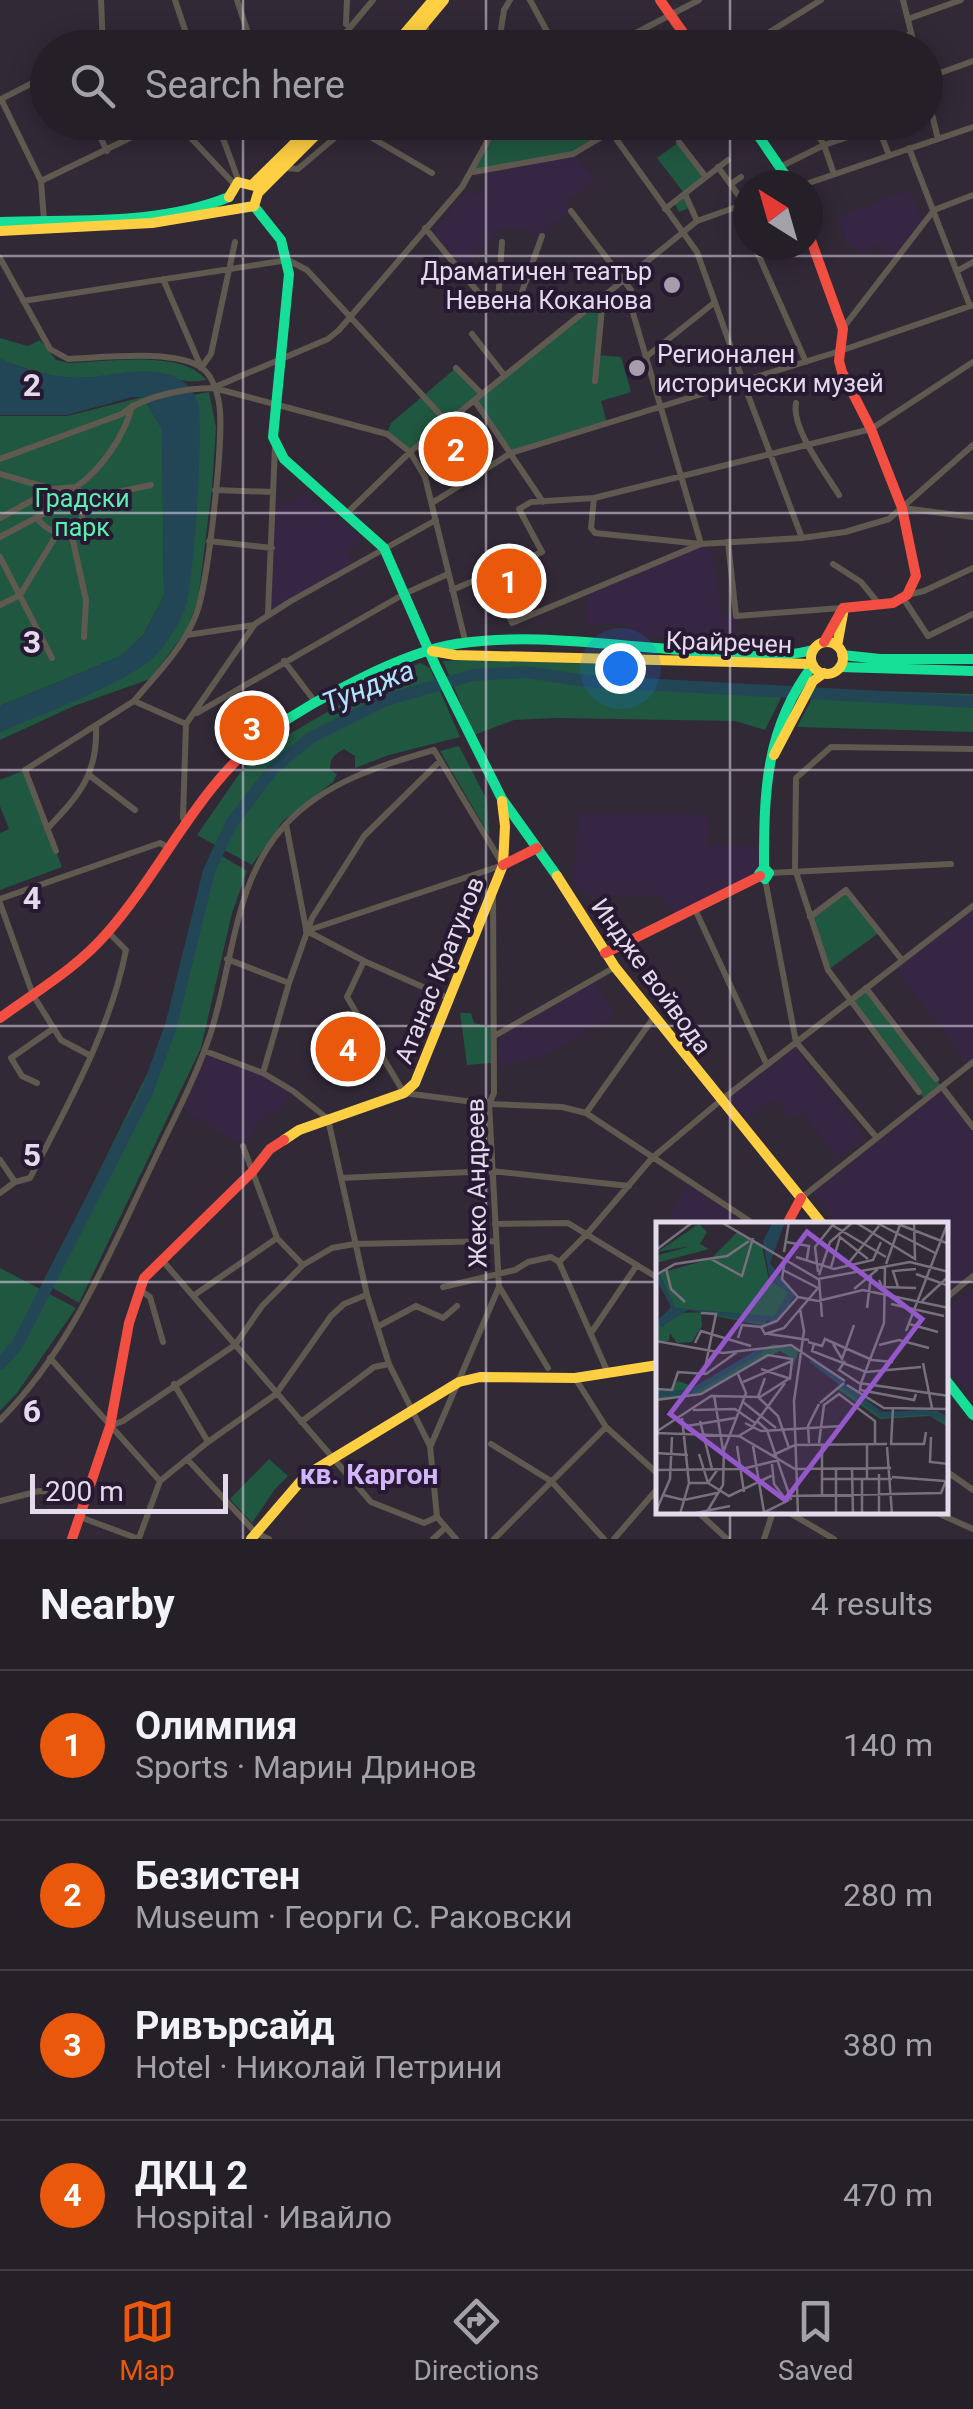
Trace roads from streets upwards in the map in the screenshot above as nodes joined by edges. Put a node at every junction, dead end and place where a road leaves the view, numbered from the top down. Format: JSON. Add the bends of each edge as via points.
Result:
{"nodes":[{"id":1,"x":102,"y":0,"type":"edge"},
{"id":2,"x":176,"y":0,"type":"edge"},
{"id":3,"x":237,"y":0,"type":"edge"},
{"id":4,"x":347,"y":0,"type":"edge"},
{"id":5,"x":373,"y":0,"type":"edge"},
{"id":6,"x":433,"y":0,"type":"edge"},
{"id":7,"x":444,"y":0,"type":"edge"},
{"id":8,"x":510,"y":0,"type":"edge"},
{"id":9,"x":530,"y":0,"type":"edge"},
{"id":10,"x":660,"y":0,"type":"edge"},
{"id":11,"x":700,"y":0,"type":"edge"},
{"id":12,"x":821,"y":0,"type":"edge"},
{"id":13,"x":903,"y":0,"type":"edge"},
{"id":14,"x":961,"y":0,"type":"edge"},
{"id":15,"x":670,"y":14,"type":"junction"},
{"id":16,"x":908,"y":18,"type":"junction"},
{"id":17,"x":346,"y":24,"type":"dead end"},
{"id":18,"x":425,"y":24,"type":"junction"},
{"id":19,"x":102,"y":30,"type":"edge"},
{"id":20,"x":185,"y":30,"type":"edge"},
{"id":21,"x":248,"y":30,"type":"edge"},
{"id":22,"x":347,"y":30,"type":"edge"},
{"id":23,"x":407,"y":30,"type":"edge"},
{"id":24,"x":420,"y":30,"type":"edge"},
{"id":25,"x":426,"y":30,"type":"edge"},
{"id":26,"x":501,"y":30,"type":"edge"},
{"id":27,"x":546,"y":30,"type":"edge"},
{"id":28,"x":640,"y":30,"type":"edge"},
{"id":29,"x":681,"y":30,"type":"edge"},
{"id":30,"x":770,"y":30,"type":"edge"},
{"id":31,"x":910,"y":30,"type":"edge"},
{"id":32,"x":973,"y":61,"type":"edge"},
{"id":33,"x":943,"y":72,"type":"edge"},
{"id":34,"x":30,"y":84,"type":"edge"},
{"id":35,"x":0,"y":99,"type":"edge"},
{"id":36,"x":973,"y":127,"type":"edge"},
{"id":37,"x":943,"y":137,"type":"edge"},
{"id":38,"x":101,"y":140,"type":"edge"},
{"id":39,"x":128,"y":140,"type":"edge"},
{"id":40,"x":194,"y":140,"type":"edge"},
{"id":41,"x":223,"y":140,"type":"edge"},
{"id":42,"x":300,"y":140,"type":"edge"},
{"id":43,"x":311,"y":140,"type":"edge"},
{"id":44,"x":333,"y":140,"type":"edge"},
{"id":45,"x":379,"y":140,"type":"edge"},
{"id":46,"x":488,"y":140,"type":"edge"},
{"id":47,"x":597,"y":140,"type":"edge"},
{"id":48,"x":616,"y":140,"type":"edge"},
{"id":49,"x":762,"y":140,"type":"edge"},
{"id":50,"x":821,"y":140,"type":"edge"},
{"id":51,"x":838,"y":140,"type":"edge"},
{"id":52,"x":884,"y":140,"type":"edge"},
{"id":53,"x":935,"y":140,"type":"edge"},
{"id":54,"x":679,"y":142,"type":"dead end"},
{"id":55,"x":824,"y":145,"type":"junction"},
{"id":56,"x":910,"y":148,"type":"junction"},
{"id":57,"x":106,"y":151,"type":"junction"},
{"id":58,"x":889,"y":155,"type":"junction"},
{"id":59,"x":728,"y":160,"type":"dead end"},
{"id":60,"x":782,"y":166,"type":"junction"},
{"id":61,"x":718,"y":167,"type":"junction"},
{"id":62,"x":283,"y":168,"type":"junction"},
{"id":63,"x":784,"y":170,"type":"edge"},
{"id":64,"x":432,"y":172,"type":"dead end"},
{"id":65,"x":472,"y":172,"type":"junction"},
{"id":66,"x":834,"y":174,"type":"junction"},
{"id":67,"x":706,"y":177,"type":"junction"},
{"id":68,"x":823,"y":178,"type":"edge"},
{"id":69,"x":41,"y":181,"type":"junction"},
{"id":70,"x":236,"y":183,"type":"junction"},
{"id":71,"x":731,"y":184,"type":"joint"},
{"id":72,"x":733,"y":187,"type":"edge"},
{"id":73,"x":256,"y":188,"type":"junction"},
{"id":74,"x":684,"y":194,"type":"junction"},
{"id":75,"x":973,"y":195,"type":"edge"},
{"id":76,"x":232,"y":202,"type":"junction"},
{"id":77,"x":254,"y":206,"type":"junction"},
{"id":78,"x":733,"y":208,"type":"edge"},
{"id":79,"x":665,"y":209,"type":"junction"},
{"id":80,"x":934,"y":210,"type":"junction"},
{"id":81,"x":572,"y":211,"type":"dead end"},
{"id":82,"x":44,"y":220,"type":"junction"},
{"id":83,"x":697,"y":220,"type":"junction"},
{"id":84,"x":425,"y":228,"type":"junction"},
{"id":85,"x":0,"y":230,"type":"edge"},
{"id":86,"x":682,"y":232,"type":"junction"},
{"id":87,"x":542,"y":236,"type":"dead end"},
{"id":88,"x":235,"y":242,"type":"dead end"},
{"id":89,"x":502,"y":242,"type":"dead end"},
{"id":90,"x":0,"y":258,"type":"edge"},
{"id":91,"x":288,"y":260,"type":"junction"},
{"id":92,"x":761,"y":260,"type":"edge"},
{"id":93,"x":818,"y":260,"type":"edge"},
{"id":94,"x":973,"y":262,"type":"edge"},
{"id":95,"x":230,"y":268,"type":"junction"},
{"id":96,"x":957,"y":271,"type":"junction"},
{"id":97,"x":163,"y":279,"type":"junction"},
{"id":98,"x":624,"y":280,"type":"junction"},
{"id":99,"x":603,"y":296,"type":"junction"},
{"id":100,"x":23,"y":300,"type":"junction"},
{"id":101,"x":498,"y":302,"type":"junction"},
{"id":102,"x":715,"y":302,"type":"junction"},
{"id":103,"x":972,"y":305,"type":"edge"},
{"id":104,"x":351,"y":316,"type":"junction"},
{"id":105,"x":843,"y":329,"type":"junction"},
{"id":106,"x":472,"y":334,"type":"dead end"},
{"id":107,"x":840,"y":352,"type":"junction"},
{"id":108,"x":646,"y":357,"type":"junction"},
{"id":109,"x":283,"y":358,"type":"junction"},
{"id":110,"x":806,"y":362,"type":"junction"},
{"id":111,"x":973,"y":362,"type":"edge"},
{"id":112,"x":264,"y":367,"type":"junction"},
{"id":113,"x":202,"y":368,"type":"junction"},
{"id":114,"x":456,"y":368,"type":"dead end"},
{"id":115,"x":504,"y":376,"type":"junction"},
{"id":116,"x":280,"y":380,"type":"junction"},
{"id":117,"x":743,"y":381,"type":"junction"},
{"id":118,"x":594,"y":382,"type":"dead end"},
{"id":119,"x":214,"y":388,"type":"junction"},
{"id":120,"x":482,"y":394,"type":"junction"},
{"id":121,"x":748,"y":395,"type":"dead end"},
{"id":122,"x":474,"y":400,"type":"junction"},
{"id":123,"x":796,"y":402,"type":"dead end"},
{"id":124,"x":132,"y":404,"type":"junction"},
{"id":125,"x":275,"y":404,"type":"junction"},
{"id":126,"x":660,"y":406,"type":"junction"},
{"id":127,"x":447,"y":422,"type":"junction"},
{"id":128,"x":871,"y":429,"type":"junction"},
{"id":129,"x":809,"y":443,"type":"junction"},
{"id":130,"x":973,"y":445,"type":"edge"},
{"id":131,"x":275,"y":446,"type":"junction"},
{"id":132,"x":410,"y":452,"type":"junction"},
{"id":133,"x":511,"y":453,"type":"junction"},
{"id":134,"x":770,"y":454,"type":"junction"},
{"id":135,"x":0,"y":459,"type":"edge"},
{"id":136,"x":0,"y":474,"type":"edge"},
{"id":137,"x":680,"y":475,"type":"junction"},
{"id":138,"x":151,"y":485,"type":"dead end"},
{"id":139,"x":76,"y":487,"type":"junction"},
{"id":140,"x":54,"y":490,"type":"junction"},
{"id":141,"x":215,"y":490,"type":"junction"},
{"id":142,"x":272,"y":492,"type":"junction"},
{"id":143,"x":839,"y":495,"type":"dead end"},
{"id":144,"x":594,"y":498,"type":"junction"},
{"id":145,"x":85,"y":499,"type":"junction"},
{"id":146,"x":431,"y":503,"type":"junction"},
{"id":147,"x":544,"y":503,"type":"junction"},
{"id":148,"x":902,"y":508,"type":"junction"},
{"id":149,"x":346,"y":514,"type":"junction"},
{"id":150,"x":973,"y":516,"type":"edge"},
{"id":151,"x":0,"y":518,"type":"edge"},
{"id":152,"x":37,"y":518,"type":"junction"},
{"id":153,"x":436,"y":520,"type":"junction"},
{"id":154,"x":71,"y":532,"type":"junction"},
{"id":155,"x":57,"y":534,"type":"junction"},
{"id":156,"x":0,"y":537,"type":"edge"},
{"id":157,"x":802,"y":538,"type":"junction"},
{"id":158,"x":208,"y":541,"type":"junction"},
{"id":159,"x":728,"y":542,"type":"junction"},
{"id":160,"x":701,"y":544,"type":"junction"},
{"id":161,"x":272,"y":548,"type":"junction"},
{"id":162,"x":384,"y":548,"type":"junction"},
{"id":163,"x":0,"y":557,"type":"edge"},
{"id":164,"x":832,"y":564,"type":"dead end"},
{"id":165,"x":973,"y":568,"type":"edge"},
{"id":166,"x":448,"y":574,"type":"junction"},
{"id":167,"x":492,"y":574,"type":"junction"},
{"id":168,"x":452,"y":590,"type":"junction"},
{"id":169,"x":404,"y":594,"type":"junction"},
{"id":170,"x":20,"y":595,"type":"junction"},
{"id":171,"x":905,"y":597,"type":"junction"},
{"id":172,"x":0,"y":605,"type":"edge"},
{"id":173,"x":880,"y":605,"type":"junction"},
{"id":174,"x":866,"y":606,"type":"junction"},
{"id":175,"x":844,"y":608,"type":"junction"},
{"id":176,"x":268,"y":614,"type":"junction"},
{"id":177,"x":973,"y":614,"type":"edge"},
{"id":178,"x":255,"y":624,"type":"junction"},
{"id":179,"x":838,"y":632,"type":"junction"},
{"id":180,"x":187,"y":635,"type":"junction"},
{"id":181,"x":464,"y":636,"type":"dead end"},
{"id":182,"x":84,"y":637,"type":"dead end"},
{"id":183,"x":824,"y":642,"type":"junction"},
{"id":184,"x":813,"y":650,"type":"junction"},
{"id":185,"x":430,"y":651,"type":"junction"},
{"id":186,"x":840,"y":656,"type":"junction"},
{"id":187,"x":52,"y":658,"type":"dead end"},
{"id":188,"x":973,"y":660,"type":"edge"},
{"id":189,"x":284,"y":661,"type":"junction"},
{"id":190,"x":789,"y":664,"type":"junction"},
{"id":191,"x":813,"y":664,"type":"junction"},
{"id":192,"x":973,"y":672,"type":"edge"},
{"id":193,"x":824,"y":673,"type":"junction"},
{"id":194,"x":806,"y":680,"type":"junction"},
{"id":195,"x":134,"y":701,"type":"junction"},
{"id":196,"x":316,"y":703,"type":"junction"},
{"id":197,"x":192,"y":716,"type":"junction"},
{"id":198,"x":186,"y":724,"type":"junction"},
{"id":199,"x":96,"y":726,"type":"junction"},
{"id":200,"x":973,"y":749,"type":"edge"},
{"id":201,"x":440,"y":760,"type":"junction"},
{"id":202,"x":90,"y":776,"type":"junction"},
{"id":203,"x":502,"y":800,"type":"junction"},
{"id":204,"x":135,"y":810,"type":"dead end"},
{"id":205,"x":286,"y":824,"type":"junction"},
{"id":206,"x":184,"y":828,"type":"junction"},
{"id":207,"x":48,"y":829,"type":"junction"},
{"id":208,"x":170,"y":848,"type":"junction"},
{"id":209,"x":537,"y":848,"type":"junction"},
{"id":210,"x":56,"y":851,"type":"dead end"},
{"id":211,"x":952,"y":864,"type":"dead end"},
{"id":212,"x":502,"y":865,"type":"junction"},
{"id":213,"x":795,"y":870,"type":"junction"},
{"id":214,"x":764,"y":874,"type":"junction"},
{"id":215,"x":493,"y":891,"type":"junction"},
{"id":216,"x":0,"y":901,"type":"edge"},
{"id":217,"x":973,"y":906,"type":"edge"},
{"id":218,"x":694,"y":907,"type":"junction"},
{"id":219,"x":810,"y":917,"type":"junction"},
{"id":220,"x":306,"y":930,"type":"junction"},
{"id":221,"x":108,"y":932,"type":"junction"},
{"id":222,"x":605,"y":953,"type":"junction"},
{"id":223,"x":227,"y":959,"type":"junction"},
{"id":224,"x":902,"y":960,"type":"junction"},
{"id":225,"x":364,"y":961,"type":"junction"},
{"id":226,"x":614,"y":967,"type":"junction"},
{"id":227,"x":289,"y":983,"type":"junction"},
{"id":228,"x":866,"y":988,"type":"junction"},
{"id":229,"x":33,"y":995,"type":"junction"},
{"id":230,"x":448,"y":998,"type":"junction"},
{"id":231,"x":850,"y":1000,"type":"junction"},
{"id":232,"x":655,"y":1016,"type":"junction"},
{"id":233,"x":0,"y":1018,"type":"edge"},
{"id":234,"x":54,"y":1028,"type":"junction"},
{"id":235,"x":495,"y":1036,"type":"junction"},
{"id":236,"x":796,"y":1042,"type":"junction"},
{"id":237,"x":205,"y":1051,"type":"junction"},
{"id":238,"x":91,"y":1056,"type":"junction"},
{"id":239,"x":973,"y":1062,"type":"edge"},
{"id":240,"x":766,"y":1065,"type":"junction"},
{"id":241,"x":262,"y":1073,"type":"junction"},
{"id":242,"x":936,"y":1079,"type":"dead end"},
{"id":243,"x":36,"y":1083,"type":"dead end"},
{"id":244,"x":942,"y":1087,"type":"junction"},
{"id":245,"x":919,"y":1092,"type":"dead end"},
{"id":246,"x":404,"y":1094,"type":"junction"},
{"id":247,"x":720,"y":1101,"type":"junction"},
{"id":248,"x":489,"y":1104,"type":"junction"},
{"id":249,"x":586,"y":1112,"type":"junction"},
{"id":250,"x":328,"y":1120,"type":"junction"},
{"id":251,"x":973,"y":1127,"type":"edge"},
{"id":252,"x":877,"y":1138,"type":"junction"},
{"id":253,"x":243,"y":1146,"type":"dead end"},
{"id":254,"x":652,"y":1158,"type":"junction"},
{"id":255,"x":0,"y":1160,"type":"edge"},
{"id":256,"x":491,"y":1171,"type":"junction"},
{"id":257,"x":252,"y":1172,"type":"junction"},
{"id":258,"x":341,"y":1178,"type":"junction"},
{"id":259,"x":15,"y":1182,"type":"junction"},
{"id":260,"x":629,"y":1186,"type":"junction"},
{"id":261,"x":0,"y":1192,"type":"edge"},
{"id":262,"x":801,"y":1198,"type":"junction"},
{"id":263,"x":751,"y":1222,"type":"edge"},
{"id":264,"x":788,"y":1222,"type":"edge"},
{"id":265,"x":820,"y":1222,"type":"edge"},
{"id":266,"x":496,"y":1224,"type":"junction"},
{"id":267,"x":588,"y":1233,"type":"junction"},
{"id":268,"x":276,"y":1238,"type":"junction"},
{"id":269,"x":496,"y":1240,"type":"junction"},
{"id":270,"x":354,"y":1244,"type":"junction"},
{"id":271,"x":161,"y":1259,"type":"junction"},
{"id":272,"x":558,"y":1262,"type":"junction"},
{"id":273,"x":637,"y":1264,"type":"junction"},
{"id":274,"x":303,"y":1265,"type":"junction"},
{"id":275,"x":498,"y":1272,"type":"junction"},
{"id":276,"x":973,"y":1276,"type":"edge"},
{"id":277,"x":656,"y":1277,"type":"edge"},
{"id":278,"x":444,"y":1286,"type":"dead end"},
{"id":279,"x":500,"y":1287,"type":"junction"},
{"id":280,"x":140,"y":1290,"type":"junction"},
{"id":281,"x":367,"y":1295,"type":"junction"},
{"id":282,"x":193,"y":1296,"type":"junction"},
{"id":283,"x":948,"y":1296,"type":"edge"},
{"id":284,"x":456,"y":1306,"type":"dead end"},
{"id":285,"x":377,"y":1326,"type":"junction"},
{"id":286,"x":590,"y":1334,"type":"junction"},
{"id":287,"x":164,"y":1342,"type":"dead end"},
{"id":288,"x":234,"y":1345,"type":"junction"},
{"id":289,"x":50,"y":1358,"type":"junction"},
{"id":290,"x":389,"y":1364,"type":"junction"},
{"id":291,"x":656,"y":1365,"type":"edge"},
{"id":292,"x":548,"y":1368,"type":"dead end"},
{"id":293,"x":608,"y":1374,"type":"junction"},
{"id":294,"x":576,"y":1378,"type":"junction"},
{"id":295,"x":459,"y":1382,"type":"junction"},
{"id":296,"x":948,"y":1383,"type":"edge"},
{"id":297,"x":174,"y":1384,"type":"junction"},
{"id":298,"x":276,"y":1394,"type":"junction"},
{"id":299,"x":412,"y":1410,"type":"junction"},
{"id":300,"x":973,"y":1414,"type":"edge"},
{"id":301,"x":0,"y":1420,"type":"edge"},
{"id":302,"x":300,"y":1422,"type":"junction"},
{"id":303,"x":110,"y":1426,"type":"junction"},
{"id":304,"x":606,"y":1427,"type":"junction"},
{"id":305,"x":208,"y":1442,"type":"junction"},
{"id":306,"x":491,"y":1444,"type":"dead end"},
{"id":307,"x":430,"y":1446,"type":"junction"},
{"id":308,"x":332,"y":1458,"type":"junction"},
{"id":309,"x":187,"y":1459,"type":"junction"},
{"id":310,"x":948,"y":1471,"type":"edge"},
{"id":311,"x":656,"y":1472,"type":"edge"},
{"id":312,"x":551,"y":1481,"type":"junction"},
{"id":313,"x":160,"y":1482,"type":"junction"},
{"id":314,"x":656,"y":1490,"type":"edge"},
{"id":315,"x":973,"y":1490,"type":"edge"},
{"id":316,"x":88,"y":1494,"type":"junction"},
{"id":317,"x":0,"y":1501,"type":"edge"},
{"id":318,"x":700,"y":1514,"type":"edge"},
{"id":319,"x":772,"y":1514,"type":"edge"},
{"id":320,"x":791,"y":1514,"type":"edge"},
{"id":321,"x":940,"y":1514,"type":"edge"},
{"id":322,"x":80,"y":1517,"type":"junction"},
{"id":323,"x":437,"y":1517,"type":"junction"},
{"id":324,"x":445,"y":1528,"type":"junction"},
{"id":325,"x":973,"y":1528,"type":"edge"},
{"id":326,"x":254,"y":1536,"type":"edge"},
{"id":327,"x":72,"y":1539,"type":"edge"},
{"id":328,"x":139,"y":1539,"type":"edge"},
{"id":329,"x":269,"y":1539,"type":"edge"},
{"id":330,"x":433,"y":1539,"type":"edge"},
{"id":331,"x":456,"y":1539,"type":"edge"},
{"id":332,"x":494,"y":1539,"type":"edge"},
{"id":333,"x":604,"y":1539,"type":"edge"},
{"id":334,"x":614,"y":1539,"type":"edge"},
{"id":335,"x":727,"y":1539,"type":"edge"},
{"id":336,"x":764,"y":1539,"type":"edge"},
{"id":337,"x":834,"y":1539,"type":"edge"}],
"edges":[{"from":1,"to":19,"type":"street"},
{"from":2,"to":20,"type":"street"},
{"from":3,"to":21,"type":"street"},
{"from":4,"to":17,"type":"street"},
{"from":5,"to":22,"type":"street"},
{"from":6,"to":23,"type":"street"},
{"from":7,"to":18,"type":"street"},
{"from":8,"to":26,"type":"street"},
{"from":9,"to":27,"type":"street"},
{"from":10,"to":15,"type":"street"},
{"from":11,"to":15,"type":"street"},
{"from":12,"to":30,"type":"street"},
{"from":13,"to":16,"type":"street"},
{"from":14,"to":16,"type":"street"},
{"from":15,"to":28,"type":"street"},
{"from":15,"to":29,"type":"street"},
{"from":16,"to":31,"type":"street"},
{"from":18,"to":24,"type":"street"},
{"from":18,"to":25,"type":"street"},
{"from":32,"to":33,"type":"street"},
{"from":34,"to":35,"type":"street"},
{"from":35,"to":69,"type":"street"},
{"from":36,"to":37,"type":"street"},
{"from":38,"to":57,"type":"street"},
{"from":39,"to":57,"type":"street"},
{"from":40,"to":70,"type":"street"},
{"from":41,"to":70,"type":"street"},
{"from":42,"to":73,"type":"street"},
{"from":43,"to":62,"type":"street"},
{"from":44,"to":62,"type":"street","via":[[298,169]]},
{"from":45,"to":64,"type":"street"},
{"from":46,"to":65,"type":"street"},
{"from":47,"to":65,"type":"street","via":[[573,154]]},
{"from":48,"to":79,"type":"street"},
{"from":49,"to":60,"type":"street"},
{"from":50,"to":55,"type":"street"},
{"from":51,"to":55,"type":"street"},
{"from":52,"to":58,"type":"street"},
{"from":53,"to":56,"type":"street"},
{"from":54,"to":67,"type":"street"},
{"from":55,"to":60,"type":"street"},
{"from":55,"to":66,"type":"street"},
{"from":56,"to":58,"type":"street"},
{"from":56,"to":80,"type":"street"},
{"from":57,"to":69,"type":"street"},
{"from":58,"to":66,"type":"street"},
{"from":59,"to":61,"type":"street"},
{"from":60,"to":63,"type":"street"},
{"from":61,"to":67,"type":"street"},
{"from":61,"to":71,"type":"street"},
{"from":62,"to":73,"type":"street"},
{"from":65,"to":84,"type":"street"},
{"from":66,"to":68,"type":"street"},
{"from":67,"to":74,"type":"street"},
{"from":69,"to":82,"type":"street"},
{"from":70,"to":73,"type":"street"},
{"from":70,"to":76,"type":"street"},
{"from":71,"to":72,"type":"street"},
{"from":73,"to":77,"type":"street"},
{"from":74,"to":79,"type":"street"},
{"from":74,"to":83,"type":"street"},
{"from":75,"to":80,"type":"street"},
{"from":76,"to":77,"type":"street","via":[[244,210]]},
{"from":76,"to":82,"type":"street","via":[[154,215]]},
{"from":76,"to":85,"type":"street","via":[[200,217]]},
{"from":77,"to":91,"type":"street"},
{"from":78,"to":83,"type":"street"},
{"from":79,"to":86,"type":"street"},
{"from":80,"to":96,"type":"street"},
{"from":80,"to":105,"type":"street"},
{"from":81,"to":98,"type":"street"},
{"from":82,"to":85,"type":"street"},
{"from":83,"to":86,"type":"street"},
{"from":84,"to":101,"type":"street","via":[[487,303]]},
{"from":84,"to":104,"type":"street"},
{"from":86,"to":98,"type":"street"},
{"from":86,"to":102,"type":"street","via":[[697,252]]},
{"from":87,"to":101,"type":"street","via":[[519,300]]},
{"from":88,"to":95,"type":"street"},
{"from":89,"to":101,"type":"street"},
{"from":90,"to":100,"type":"street"},
{"from":91,"to":95,"type":"street"},
{"from":91,"to":104,"type":"street","via":[[307,270]]},
{"from":91,"to":109,"type":"street"},
{"from":92,"to":110,"type":"street"},
{"from":93,"to":105,"type":"street"},
{"from":94,"to":96,"type":"street"},
{"from":95,"to":97,"type":"street"},
{"from":95,"to":113,"type":"street"},
{"from":96,"to":103,"type":"street"},
{"from":97,"to":100,"type":"street"},
{"from":97,"to":113,"type":"street"},
{"from":98,"to":99,"type":"street"},
{"from":98,"to":108,"type":"street"},
{"from":99,"to":115,"type":"street"},
{"from":99,"to":118,"type":"street"},
{"from":100,"to":113,"type":"street","via":[[58,356],[162,356]]},
{"from":102,"to":108,"type":"street"},
{"from":102,"to":117,"type":"street"},
{"from":103,"to":107,"type":"street"},
{"from":104,"to":109,"type":"street","via":[[328,339]]},
{"from":104,"to":127,"type":"street"},
{"from":105,"to":107,"type":"street"},
{"from":106,"to":115,"type":"street"},
{"from":107,"to":110,"type":"street"},
{"from":107,"to":128,"type":"street","via":[[842,372]]},
{"from":108,"to":126,"type":"street"},
{"from":109,"to":112,"type":"street"},
{"from":109,"to":116,"type":"street"},
{"from":110,"to":117,"type":"street"},
{"from":111,"to":128,"type":"street"},
{"from":112,"to":116,"type":"street"},
{"from":112,"to":119,"type":"street"},
{"from":113,"to":119,"type":"street"},
{"from":114,"to":120,"type":"street"},
{"from":115,"to":120,"type":"street"},
{"from":116,"to":125,"type":"street"},
{"from":117,"to":126,"type":"street"},
{"from":119,"to":124,"type":"street"},
{"from":119,"to":125,"type":"street"},
{"from":119,"to":141,"type":"street","via":[[220,406]]},
{"from":120,"to":122,"type":"street"},
{"from":121,"to":134,"type":"street"},
{"from":122,"to":127,"type":"street"},
{"from":122,"to":133,"type":"street"},
{"from":123,"to":129,"type":"street","via":[[794,413]]},
{"from":124,"to":135,"type":"street","via":[[122,414]]},
{"from":124,"to":139,"type":"street","via":[[128,425]]},
{"from":125,"to":131,"type":"street"},
{"from":125,"to":132,"type":"street","via":[[387,434]]},
{"from":126,"to":133,"type":"street"},
{"from":126,"to":137,"type":"street"},
{"from":127,"to":132,"type":"street"},
{"from":128,"to":129,"type":"street"},
{"from":128,"to":148,"type":"street"},
{"from":129,"to":134,"type":"street"},
{"from":129,"to":143,"type":"street"},
{"from":130,"to":148,"type":"street"},
{"from":131,"to":142,"type":"street"},
{"from":131,"to":149,"type":"street"},
{"from":132,"to":146,"type":"street"},
{"from":132,"to":149,"type":"street"},
{"from":133,"to":146,"type":"street"},
{"from":133,"to":147,"type":"street"},
{"from":134,"to":137,"type":"street"},
{"from":134,"to":157,"type":"street"},
{"from":136,"to":140,"type":"street"},
{"from":137,"to":144,"type":"street"},
{"from":137,"to":160,"type":"street"},
{"from":138,"to":145,"type":"street"},
{"from":139,"to":140,"type":"street"},
{"from":139,"to":145,"type":"street"},
{"from":139,"to":152,"type":"street"},
{"from":140,"to":151,"type":"street"},
{"from":141,"to":142,"type":"street"},
{"from":141,"to":158,"type":"street"},
{"from":142,"to":161,"type":"street"},
{"from":144,"to":147,"type":"street"},
{"from":144,"to":160,"type":"street","via":[[595,533]]},
{"from":145,"to":154,"type":"street","via":[[81,524]]},
{"from":146,"to":153,"type":"street"},
{"from":147,"to":167,"type":"street","via":[[519,509],[542,552]]},
{"from":148,"to":150,"type":"street"},
{"from":148,"to":157,"type":"street","via":[[845,532]]},
{"from":148,"to":171,"type":"street","via":[[916,576]]},
{"from":149,"to":162,"type":"street"},
{"from":152,"to":155,"type":"street"},
{"from":152,"to":156,"type":"street"},
{"from":153,"to":162,"type":"street"},
{"from":153,"to":166,"type":"street"},
{"from":154,"to":155,"type":"street"},
{"from":154,"to":182,"type":"street","via":[[86,600]]},
{"from":155,"to":170,"type":"street"},
{"from":157,"to":159,"type":"street"},
{"from":158,"to":161,"type":"street"},
{"from":158,"to":180,"type":"street","via":[[200,601]]},
{"from":159,"to":160,"type":"street"},
{"from":159,"to":175,"type":"street","via":[[736,616]]},
{"from":160,"to":167,"type":"street","via":[[512,623]]},
{"from":161,"to":176,"type":"street"},
{"from":162,"to":169,"type":"street","name":"Индже войвода"},
{"from":162,"to":176,"type":"street"},
{"from":163,"to":170,"type":"street"},
{"from":164,"to":173,"type":"street","via":[[862,582]]},
{"from":165,"to":171,"type":"street"},
{"from":166,"to":168,"type":"street"},
{"from":166,"to":169,"type":"street"},
{"from":167,"to":168,"type":"street"},
{"from":168,"to":181,"type":"street"},
{"from":169,"to":185,"type":"street","name":"Индже войвода"},
{"from":169,"to":189,"type":"street"},
{"from":170,"to":172,"type":"street"},
{"from":170,"to":187,"type":"street"},
{"from":171,"to":173,"type":"street"},
{"from":171,"to":177,"type":"street","via":[[928,636]]},
{"from":173,"to":174,"type":"street"},
{"from":174,"to":175,"type":"street"},
{"from":174,"to":179,"type":"street"},
{"from":175,"to":179,"type":"street"},
{"from":175,"to":183,"type":"street"},
{"from":176,"to":178,"type":"street"},
{"from":178,"to":180,"type":"street"},
{"from":178,"to":197,"type":"street"},
{"from":179,"to":186,"type":"street"},
{"from":180,"to":195,"type":"street"},
{"from":183,"to":184,"type":"street"},
{"from":183,"to":186,"type":"street"},
{"from":184,"to":185,"type":"street","name":"Крайречен","via":[[738,654],[518,640]]},
{"from":184,"to":191,"type":"street"},
{"from":185,"to":190,"type":"street","name":"Крайречен"},
{"from":185,"to":196,"type":"street"},
{"from":185,"to":203,"type":"street","name":"Индже войвода"},
{"from":186,"to":188,"type":"street"},
{"from":186,"to":192,"type":"street"},
{"from":186,"to":193,"type":"street","via":[[834,672]]},
{"from":189,"to":196,"type":"street"},
{"from":189,"to":197,"type":"street"},
{"from":190,"to":191,"type":"street","name":"Крайречен"},
{"from":190,"to":194,"type":"street"},
{"from":191,"to":193,"type":"street"},
{"from":191,"to":194,"type":"street"},
{"from":193,"to":194,"type":"street"},
{"from":194,"to":214,"type":"street","via":[[768,766]]},
{"from":195,"to":198,"type":"street"},
{"from":195,"to":199,"type":"street"},
{"from":196,"to":206,"type":"street","via":[[247,748]]},
{"from":197,"to":198,"type":"street"},
{"from":198,"to":206,"type":"street"},
{"from":199,"to":202,"type":"street"},
{"from":199,"to":207,"type":"street","via":[[25,770]]},
{"from":200,"to":213,"type":"street","via":[[832,747],[796,778]]},
{"from":201,"to":205,"type":"street","via":[[434,750],[387,764],[333,788]]},
{"from":201,"to":212,"type":"street"},
{"from":201,"to":220,"type":"street","via":[[364,836]]},
{"from":202,"to":204,"type":"street"},
{"from":202,"to":207,"type":"street"},
{"from":203,"to":209,"type":"street","name":"Индже войвода"},
{"from":203,"to":212,"type":"street","name":"Атанас Кратунов"},
{"from":205,"to":220,"type":"street"},
{"from":205,"to":223,"type":"street","via":[[254,870]]},
{"from":206,"to":208,"type":"street"},
{"from":207,"to":210,"type":"street"},
{"from":208,"to":216,"type":"street","via":[[160,843]]},
{"from":208,"to":221,"type":"street"},
{"from":209,"to":212,"type":"street"},
{"from":209,"to":222,"type":"street","name":"Индже войвода"},
{"from":211,"to":213,"type":"street"},
{"from":212,"to":215,"type":"street","name":"Атанас Кратунов"},
{"from":212,"to":220,"type":"street"},
{"from":213,"to":214,"type":"street"},
{"from":213,"to":219,"type":"street"},
{"from":214,"to":218,"type":"street"},
{"from":214,"to":236,"type":"street"},
{"from":215,"to":230,"type":"street","name":"Атанас Кратунов"},
{"from":215,"to":235,"type":"street","name":"Жеко Андреев"},
{"from":216,"to":229,"type":"street"},
{"from":217,"to":224,"type":"street"},
{"from":218,"to":222,"type":"street"},
{"from":218,"to":240,"type":"street"},
{"from":219,"to":224,"type":"street","via":[[846,890]]},
{"from":219,"to":231,"type":"street","via":[[828,970]]},
{"from":220,"to":225,"type":"street"},
{"from":220,"to":227,"type":"street"},
{"from":221,"to":229,"type":"street"},
{"from":221,"to":238,"type":"street","via":[[126,950],[117,994]]},
{"from":222,"to":226,"type":"street","name":"Индже войвода"},
{"from":223,"to":227,"type":"street"},
{"from":223,"to":237,"type":"street"},
{"from":224,"to":228,"type":"street"},
{"from":225,"to":230,"type":"street"},
{"from":225,"to":246,"type":"street","via":[[347,996]]},
{"from":226,"to":232,"type":"street","name":"Индже войвода"},
{"from":226,"to":235,"type":"street"},
{"from":227,"to":241,"type":"street"},
{"from":228,"to":231,"type":"street"},
{"from":228,"to":242,"type":"street"},
{"from":229,"to":233,"type":"street"},
{"from":229,"to":234,"type":"street"},
{"from":230,"to":246,"type":"street","name":"Атанас Кратунов","via":[[423,1069]]},
{"from":231,"to":236,"type":"street"},
{"from":231,"to":245,"type":"street"},
{"from":232,"to":247,"type":"street","name":"Индже войвода"},
{"from":232,"to":249,"type":"street"},
{"from":234,"to":238,"type":"street","via":[[61,1040]]},
{"from":234,"to":243,"type":"street","via":[[11,1058]]},
{"from":235,"to":248,"type":"street","name":"Жеко Андреев"},
{"from":236,"to":240,"type":"street"},
{"from":236,"to":252,"type":"street"},
{"from":237,"to":241,"type":"street"},
{"from":237,"to":289,"type":"street","via":[[105,1264]]},
{"from":238,"to":259,"type":"street","via":[[30,1178]]},
{"from":239,"to":244,"type":"street"},
{"from":240,"to":247,"type":"street"},
{"from":241,"to":250,"type":"street"},
{"from":244,"to":251,"type":"street"},
{"from":244,"to":252,"type":"street"},
{"from":246,"to":248,"type":"street"},
{"from":246,"to":250,"type":"street","name":"Атанас Кратунов"},
{"from":247,"to":254,"type":"street"},
{"from":247,"to":262,"type":"street","name":"Индже войвода"},
{"from":248,"to":249,"type":"street"},
{"from":248,"to":256,"type":"street","name":"Жеко Андреев"},
{"from":249,"to":254,"type":"street"},
{"from":250,"to":257,"type":"street","name":"Атанас Кратунов","via":[[270,1149]]},
{"from":250,"to":258,"type":"street"},
{"from":252,"to":262,"type":"street"},
{"from":253,"to":257,"type":"street"},
{"from":254,"to":260,"type":"street"},
{"from":254,"to":263,"type":"street"},
{"from":255,"to":259,"type":"street"},
{"from":256,"to":258,"type":"street"},
{"from":256,"to":260,"type":"street"},
{"from":256,"to":266,"type":"street","name":"Жеко Андреев"},
{"from":257,"to":268,"type":"street"},
{"from":257,"to":271,"type":"street","name":"Атанас Кратунов"},
{"from":258,"to":270,"type":"street"},
{"from":259,"to":261,"type":"street"},
{"from":260,"to":267,"type":"street"},
{"from":262,"to":264,"type":"street"},
{"from":262,"to":265,"type":"street","name":"Индже войвода"},
{"from":266,"to":267,"type":"street","via":[[568,1223]]},
{"from":266,"to":269,"type":"street","name":"Жеко Андреев"},
{"from":267,"to":272,"type":"street"},
{"from":267,"to":273,"type":"street"},
{"from":268,"to":274,"type":"street"},
{"from":268,"to":282,"type":"street"},
{"from":269,"to":270,"type":"street"},
{"from":269,"to":275,"type":"street","name":"Жеко Андреев"},
{"from":270,"to":274,"type":"street"},
{"from":270,"to":281,"type":"street"},
{"from":271,"to":280,"type":"street","name":"Атанас Кратунов"},
{"from":271,"to":282,"type":"street"},
{"from":272,"to":275,"type":"street","via":[[551,1258]]},
{"from":272,"to":286,"type":"street"},
{"from":273,"to":277,"type":"street"},
{"from":273,"to":286,"type":"street"},
{"from":274,"to":288,"type":"street"},
{"from":275,"to":278,"type":"street"},
{"from":275,"to":279,"type":"street","name":"Жеко Андреев"},
{"from":276,"to":283,"type":"street"},
{"from":279,"to":292,"type":"street"},
{"from":279,"to":295,"type":"street","name":"Жеко Андреев"},
{"from":280,"to":287,"type":"street","via":[[150,1297]]},
{"from":280,"to":303,"type":"street","name":"Атанас Кратунов"},
{"from":281,"to":285,"type":"street"},
{"from":281,"to":298,"type":"street","via":[[330,1316]]},
{"from":282,"to":288,"type":"street"},
{"from":284,"to":285,"type":"street","via":[[442,1318],[416,1306]]},
{"from":285,"to":290,"type":"street"},
{"from":286,"to":293,"type":"street"},
{"from":288,"to":297,"type":"street"},
{"from":288,"to":298,"type":"street"},
{"from":289,"to":301,"type":"street"},
{"from":289,"to":303,"type":"street"},
{"from":290,"to":299,"type":"street"},
{"from":290,"to":302,"type":"street","via":[[374,1367]]},
{"from":291,"to":293,"type":"street"},
{"from":293,"to":294,"type":"street"},
{"from":294,"to":295,"type":"street"},
{"from":294,"to":304,"type":"street"},
{"from":295,"to":299,"type":"street"},
{"from":295,"to":307,"type":"street","name":"Жеко Андреев"},
{"from":296,"to":300,"type":"street"},
{"from":297,"to":303,"type":"street"},
{"from":297,"to":305,"type":"street"},
{"from":298,"to":302,"type":"street"},
{"from":298,"to":305,"type":"street"},
{"from":299,"to":307,"type":"street"},
{"from":299,"to":308,"type":"street"},
{"from":302,"to":308,"type":"street"},
{"from":303,"to":313,"type":"street"},
{"from":303,"to":316,"type":"street","name":"Атанас Кратунов"},
{"from":304,"to":311,"type":"street"},
{"from":304,"to":312,"type":"street"},
{"from":305,"to":309,"type":"street"},
{"from":306,"to":312,"type":"street"},
{"from":307,"to":323,"type":"street"},
{"from":308,"to":323,"type":"street","via":[[372,1502],[424,1523]]},
{"from":308,"to":326,"type":"street","via":[[296,1485]]},
{"from":309,"to":313,"type":"street"},
{"from":309,"to":326,"type":"street"},
{"from":310,"to":315,"type":"street"},
{"from":312,"to":332,"type":"street"},
{"from":312,"to":333,"type":"street"},
{"from":313,"to":328,"type":"street"},
{"from":314,"to":334,"type":"street"},
{"from":316,"to":317,"type":"street","via":[[38,1490]]},
{"from":316,"to":322,"type":"street","name":"Атанас Кратунов"},
{"from":318,"to":335,"type":"street"},
{"from":319,"to":336,"type":"street"},
{"from":320,"to":337,"type":"street"},
{"from":321,"to":325,"type":"street"},
{"from":322,"to":327,"type":"street","name":"Атанас Кратунов"},
{"from":322,"to":328,"type":"street"},
{"from":323,"to":324,"type":"street"},
{"from":324,"to":330,"type":"street"},
{"from":324,"to":331,"type":"street"},
{"from":326,"to":329,"type":"street"}]}
